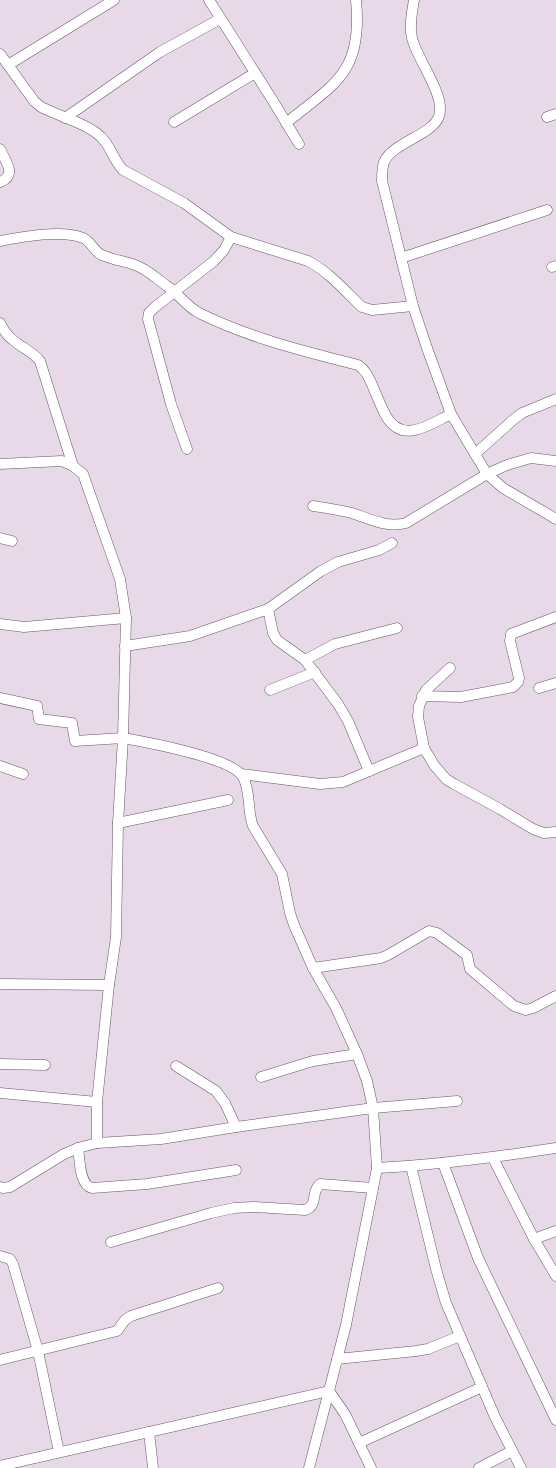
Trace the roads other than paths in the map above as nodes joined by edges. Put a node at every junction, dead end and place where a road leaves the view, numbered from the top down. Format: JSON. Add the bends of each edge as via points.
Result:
{"nodes":[{"id":1,"x":114,"y":0,"type":"edge"},
{"id":2,"x":209,"y":0,"type":"edge"},
{"id":3,"x":356,"y":0,"type":"edge"},
{"id":4,"x":414,"y":0,"type":"edge"},
{"id":5,"x":220,"y":19,"type":"junction"},
{"id":6,"x":0,"y":54,"type":"edge"},
{"id":7,"x":8,"y":65,"type":"junction"},
{"id":8,"x":255,"y":73,"type":"junction"},
{"id":9,"x":65,"y":118,"type":"junction"},
{"id":10,"x":174,"y":122,"type":"dead end"},
{"id":11,"x":286,"y":123,"type":"junction"},
{"id":12,"x":299,"y":144,"type":"dead end"},
{"id":13,"x":0,"y":149,"type":"edge"},
{"id":14,"x":0,"y":182,"type":"edge"},
{"id":15,"x":547,"y":210,"type":"dead end"},
{"id":16,"x":231,"y":237,"type":"junction"},
{"id":17,"x":0,"y":241,"type":"edge"},
{"id":18,"x":401,"y":258,"type":"junction"},
{"id":19,"x":176,"y":292,"type":"junction"},
{"id":20,"x":413,"y":306,"type":"junction"},
{"id":21,"x":0,"y":323,"type":"edge"},
{"id":22,"x":556,"y":399,"type":"edge"},
{"id":23,"x":452,"y":414,"type":"junction"},
{"id":24,"x":187,"y":449,"type":"dead end"},
{"id":25,"x":475,"y":454,"type":"junction"},
{"id":26,"x":556,"y":461,"type":"edge"},
{"id":27,"x":0,"y":464,"type":"edge"},
{"id":28,"x":74,"y":466,"type":"junction"},
{"id":29,"x":488,"y":474,"type":"junction"},
{"id":30,"x":313,"y":506,"type":"dead end"},
{"id":31,"x":556,"y":518,"type":"edge"},
{"id":32,"x":0,"y":538,"type":"edge"},
{"id":33,"x":12,"y":541,"type":"dead end"},
{"id":34,"x":392,"y":544,"type":"dead end"},
{"id":35,"x":268,"y":609,"type":"junction"},
{"id":36,"x":556,"y":617,"type":"edge"},
{"id":37,"x":126,"y":618,"type":"junction"},
{"id":38,"x":0,"y":624,"type":"edge"},
{"id":39,"x":397,"y":628,"type":"dead end"},
{"id":40,"x":125,"y":646,"type":"junction"},
{"id":41,"x":305,"y":660,"type":"junction"},
{"id":42,"x":450,"y":668,"type":"dead end"},
{"id":43,"x":315,"y":672,"type":"junction"},
{"id":44,"x":556,"y":683,"type":"edge"},
{"id":45,"x":539,"y":688,"type":"dead end"},
{"id":46,"x":270,"y":690,"type":"dead end"},
{"id":47,"x":422,"y":696,"type":"junction"},
{"id":48,"x":0,"y":698,"type":"edge"},
{"id":49,"x":123,"y":738,"type":"junction"},
{"id":50,"x":424,"y":748,"type":"junction"},
{"id":51,"x":0,"y":766,"type":"edge"},
{"id":52,"x":369,"y":770,"type":"junction"},
{"id":53,"x":23,"y":774,"type":"dead end"},
{"id":54,"x":241,"y":774,"type":"junction"},
{"id":55,"x":228,"y":800,"type":"dead end"},
{"id":56,"x":118,"y":822,"type":"junction"},
{"id":57,"x":556,"y":832,"type":"edge"},
{"id":58,"x":313,"y":968,"type":"junction"},
{"id":59,"x":0,"y":984,"type":"edge"},
{"id":60,"x":109,"y":984,"type":"junction"},
{"id":61,"x":556,"y":996,"type":"edge"},
{"id":62,"x":357,"y":1054,"type":"junction"},
{"id":63,"x":0,"y":1064,"type":"edge"},
{"id":64,"x":45,"y":1065,"type":"dead end"},
{"id":65,"x":176,"y":1066,"type":"dead end"},
{"id":66,"x":261,"y":1077,"type":"dead end"},
{"id":67,"x":0,"y":1092,"type":"edge"},
{"id":68,"x":457,"y":1101,"type":"dead end"},
{"id":69,"x":97,"y":1102,"type":"junction"},
{"id":70,"x":373,"y":1108,"type":"junction"},
{"id":71,"x":236,"y":1127,"type":"junction"},
{"id":72,"x":97,"y":1143,"type":"junction"},
{"id":73,"x":78,"y":1148,"type":"junction"},
{"id":74,"x":556,"y":1148,"type":"edge"},
{"id":75,"x":493,"y":1158,"type":"junction"},
{"id":76,"x":443,"y":1162,"type":"junction"},
{"id":77,"x":411,"y":1166,"type":"junction"},
{"id":78,"x":377,"y":1168,"type":"junction"},
{"id":79,"x":236,"y":1170,"type":"dead end"},
{"id":80,"x":0,"y":1187,"type":"edge"},
{"id":81,"x":373,"y":1188,"type":"junction"},
{"id":82,"x":556,"y":1231,"type":"edge"},
{"id":83,"x":534,"y":1239,"type":"junction"},
{"id":84,"x":111,"y":1242,"type":"dead end"},
{"id":85,"x":0,"y":1256,"type":"edge"},
{"id":86,"x":556,"y":1276,"type":"edge"},
{"id":87,"x":218,"y":1288,"type":"dead end"},
{"id":88,"x":460,"y":1336,"type":"junction"},
{"id":89,"x":38,"y":1351,"type":"junction"},
{"id":90,"x":337,"y":1359,"type":"junction"},
{"id":91,"x":0,"y":1360,"type":"edge"},
{"id":92,"x":482,"y":1387,"type":"junction"},
{"id":93,"x":329,"y":1391,"type":"junction"},
{"id":94,"x":556,"y":1420,"type":"edge"},
{"id":95,"x":149,"y":1432,"type":"junction"},
{"id":96,"x":359,"y":1443,"type":"junction"},
{"id":97,"x":512,"y":1451,"type":"junction"},
{"id":98,"x":59,"y":1452,"type":"junction"},
{"id":99,"x":0,"y":1466,"type":"edge"},
{"id":100,"x":153,"y":1468,"type":"edge"},
{"id":101,"x":309,"y":1468,"type":"edge"},
{"id":102,"x":371,"y":1468,"type":"edge"},
{"id":103,"x":479,"y":1468,"type":"edge"},
{"id":104,"x":521,"y":1468,"type":"edge"}],
"edges":[{"from":1,"to":7,"type":"street"},
{"from":2,"to":5,"type":"street"},
{"from":3,"to":11,"type":"street","via":[[358,36],[344,74]]},
{"from":4,"to":18,"type":"street","via":[[412,39],[436,90],[440,115],[431,127],[394,150],[384,162],[382,181]]},
{"from":5,"to":8,"type":"street"},
{"from":5,"to":9,"type":"street","via":[[160,52]]},
{"from":6,"to":7,"type":"street"},
{"from":7,"to":9,"type":"street","via":[[34,101]]},
{"from":8,"to":10,"type":"street"},
{"from":8,"to":11,"type":"street"},
{"from":9,"to":16,"type":"street","via":[[91,129],[102,138],[123,170],[184,203]]},
{"from":11,"to":12,"type":"street"},
{"from":13,"to":14,"type":"street","via":[[10,170],[9,176]]},
{"from":15,"to":18,"type":"street"},
{"from":16,"to":19,"type":"street","via":[[221,255]]},
{"from":16,"to":20,"type":"street","via":[[308,261],[366,309]]},
{"from":17,"to":19,"type":"street","via":[[22,236],[77,235],[91,243],[100,255],[136,265]]},
{"from":18,"to":20,"type":"street"},
{"from":19,"to":23,"type":"street","via":[[197,312],[263,340],[358,365],[366,372],[386,416],[400,429],[414,431]]},
{"from":19,"to":24,"type":"street","via":[[155,307],[148,319]]},
{"from":20,"to":23,"type":"street"},
{"from":21,"to":28,"type":"street","via":[[13,340],[40,361]]},
{"from":22,"to":25,"type":"street","via":[[522,413]]},
{"from":23,"to":25,"type":"street"},
{"from":25,"to":29,"type":"street"},
{"from":26,"to":29,"type":"street","via":[[541,458],[524,460]]},
{"from":27,"to":28,"type":"street","via":[[62,461]]},
{"from":28,"to":37,"type":"street","via":[[83,474],[106,536],[120,579]]},
{"from":29,"to":30,"type":"street","via":[[406,523],[397,525]]},
{"from":29,"to":31,"type":"street","via":[[504,488]]},
{"from":32,"to":33,"type":"street"},
{"from":34,"to":35,"type":"street","via":[[338,562]]},
{"from":35,"to":40,"type":"street","via":[[190,636]]},
{"from":35,"to":41,"type":"street","via":[[273,634]]},
{"from":36,"to":47,"type":"street","via":[[511,634],[519,678],[513,687],[461,697]]},
{"from":37,"to":38,"type":"street","via":[[24,627]]},
{"from":37,"to":40,"type":"street"},
{"from":39,"to":41,"type":"street","via":[[335,644]]},
{"from":40,"to":49,"type":"street"},
{"from":41,"to":43,"type":"street"},
{"from":42,"to":47,"type":"street"},
{"from":43,"to":46,"type":"street"},
{"from":43,"to":52,"type":"street","via":[[348,720]]},
{"from":44,"to":45,"type":"street"},
{"from":47,"to":50,"type":"street","via":[[418,716]]},
{"from":48,"to":49,"type":"street","via":[[37,706],[39,719],[72,723],[75,741]]},
{"from":49,"to":54,"type":"street","via":[[154,743],[224,764]]},
{"from":49,"to":56,"type":"street"},
{"from":50,"to":52,"type":"street"},
{"from":50,"to":57,"type":"street","via":[[440,772],[454,784],[539,831]]},
{"from":51,"to":53,"type":"street"},
{"from":52,"to":54,"type":"street","via":[[344,782],[320,784]]},
{"from":54,"to":58,"type":"street","via":[[246,784],[250,818],[282,874],[290,913]]},
{"from":55,"to":56,"type":"street"},
{"from":56,"to":60,"type":"street","via":[[116,937]]},
{"from":58,"to":61,"type":"street","via":[[381,958],[429,930],[467,955],[470,970],[514,1006],[526,1010]]},
{"from":58,"to":62,"type":"street"},
{"from":59,"to":60,"type":"street"},
{"from":60,"to":69,"type":"street"},
{"from":62,"to":66,"type":"street","via":[[318,1060]]},
{"from":62,"to":70,"type":"street"},
{"from":63,"to":64,"type":"street"},
{"from":65,"to":71,"type":"street","via":[[216,1091]]},
{"from":67,"to":69,"type":"street"},
{"from":68,"to":70,"type":"street"},
{"from":69,"to":72,"type":"street"},
{"from":70,"to":71,"type":"street"},
{"from":70,"to":78,"type":"street"},
{"from":71,"to":72,"type":"street","via":[[161,1139]]},
{"from":72,"to":73,"type":"street"},
{"from":73,"to":79,"type":"street","via":[[83,1182],[92,1188],[147,1184]]},
{"from":73,"to":80,"type":"street","via":[[10,1188]]},
{"from":74,"to":75,"type":"street"},
{"from":75,"to":76,"type":"street"},
{"from":75,"to":83,"type":"street"},
{"from":76,"to":77,"type":"street"},
{"from":76,"to":94,"type":"street","via":[[478,1258]]},
{"from":77,"to":78,"type":"street"},
{"from":77,"to":88,"type":"street","via":[[444,1294]]},
{"from":78,"to":81,"type":"street"},
{"from":81,"to":84,"type":"street","via":[[320,1184],[314,1192],[311,1208],[305,1210],[234,1208]]},
{"from":81,"to":90,"type":"street"},
{"from":82,"to":83,"type":"street"},
{"from":83,"to":86,"type":"street"},
{"from":85,"to":89,"type":"street","via":[[10,1259],[13,1264]]},
{"from":87,"to":89,"type":"street","via":[[131,1316],[117,1332]]},
{"from":88,"to":90,"type":"street","via":[[428,1349]]},
{"from":88,"to":92,"type":"street"},
{"from":89,"to":91,"type":"street"},
{"from":89,"to":98,"type":"street"},
{"from":90,"to":93,"type":"street"},
{"from":92,"to":96,"type":"street"},
{"from":92,"to":97,"type":"street"},
{"from":93,"to":95,"type":"street"},
{"from":93,"to":96,"type":"street","via":[[341,1406]]},
{"from":93,"to":101,"type":"street"},
{"from":95,"to":98,"type":"street"},
{"from":95,"to":100,"type":"street"},
{"from":96,"to":102,"type":"street"},
{"from":97,"to":103,"type":"street"},
{"from":97,"to":104,"type":"street"},
{"from":98,"to":99,"type":"street"}]}
